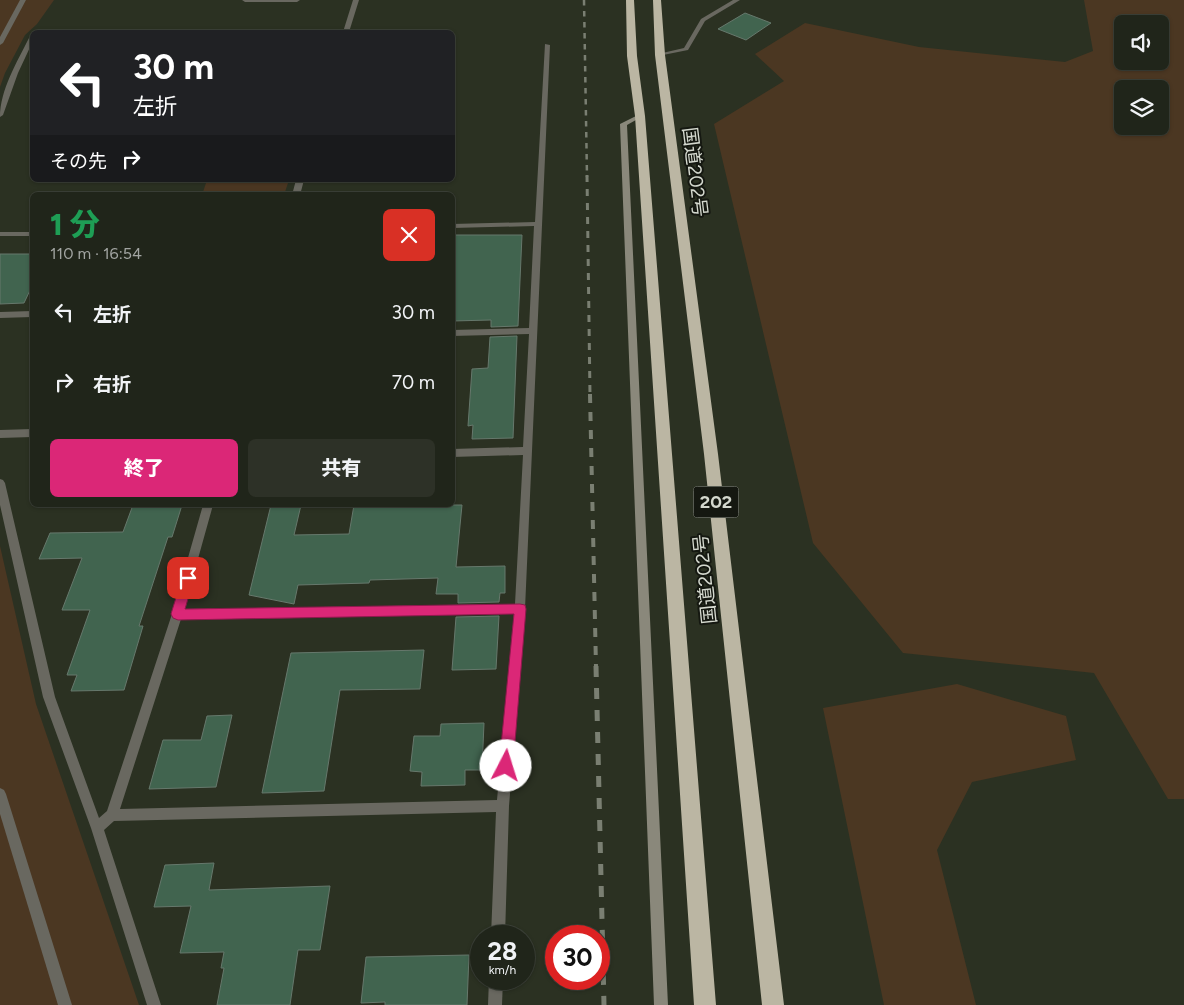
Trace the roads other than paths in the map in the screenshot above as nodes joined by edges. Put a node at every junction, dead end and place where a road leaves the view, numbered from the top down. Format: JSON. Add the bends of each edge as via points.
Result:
{"nodes":[{"id":1,"x":23,"y":0,"type":"edge"},
{"id":2,"x":245,"y":0,"type":"edge"},
{"id":3,"x":297,"y":0,"type":"edge"},
{"id":4,"x":356,"y":0,"type":"edge"},
{"id":5,"x":630,"y":0,"type":"edge"},
{"id":6,"x":657,"y":0,"type":"edge"},
{"id":7,"x":737,"y":0,"type":"edge"},
{"id":8,"x":347,"y":30,"type":"edge"},
{"id":9,"x":30,"y":42,"type":"edge"},
{"id":10,"x":0,"y":43,"type":"edge"},
{"id":11,"x":547,"y":45,"type":"dead end"},
{"id":12,"x":660,"y":55,"type":"junction"},
{"id":13,"x":0,"y":115,"type":"edge"},
{"id":14,"x":640,"y":116,"type":"junction"},
{"id":15,"x":538,"y":224,"type":"junction"},
{"id":16,"x":455,"y":226,"type":"edge"},
{"id":17,"x":0,"y":234,"type":"edge"},
{"id":18,"x":30,"y":234,"type":"edge"},
{"id":19,"x":30,"y":314,"type":"edge"},
{"id":20,"x":0,"y":315,"type":"edge"},
{"id":21,"x":534,"y":331,"type":"junction"},
{"id":22,"x":455,"y":333,"type":"edge"},
{"id":23,"x":30,"y":433,"type":"edge"},
{"id":24,"x":0,"y":434,"type":"edge"},
{"id":25,"x":528,"y":451,"type":"junction"},
{"id":26,"x":455,"y":453,"type":"edge"},
{"id":27,"x":0,"y":483,"type":"edge"},
{"id":28,"x":207,"y":507,"type":"edge"},
{"id":29,"x":520,"y":609,"type":"junction"},
{"id":30,"x":178,"y":614,"type":"junction"},
{"id":31,"x":0,"y":794,"type":"edge"},
{"id":32,"x":503,"y":806,"type":"junction"},
{"id":33,"x":112,"y":815,"type":"junction"},
{"id":34,"x":97,"y":828,"type":"junction"},
{"id":35,"x":498,"y":925,"type":"edge"},
{"id":36,"x":496,"y":990,"type":"edge"},
{"id":37,"x":65,"y":1005,"type":"edge"},
{"id":38,"x":154,"y":1005,"type":"edge"},
{"id":39,"x":495,"y":1005,"type":"edge"},
{"id":40,"x":661,"y":1005,"type":"edge"},
{"id":41,"x":705,"y":1005,"type":"edge"},
{"id":42,"x":773,"y":1005,"type":"edge"}],
"edges":[{"from":1,"to":10,"type":"street"},
{"from":2,"to":3,"type":"street"},
{"from":4,"to":8,"type":"street"},
{"from":5,"to":14,"type":"highway","name":"国道202号","number":"202","via":[[632,56]]},
{"from":6,"to":12,"type":"highway","name":"国道202号","number":"202"},
{"from":7,"to":12,"type":"street","via":[[702,20],[686,49]]},
{"from":9,"to":13,"type":"street"},
{"from":11,"to":15,"type":"street"},
{"from":12,"to":42,"type":"highway","name":"国道202号","number":"202","via":[[711,454]]},
{"from":14,"to":40,"type":"main road","via":[[624,124]]},
{"from":14,"to":41,"type":"highway","name":"国道202号","number":"202"},
{"from":15,"to":16,"type":"street"},
{"from":15,"to":21,"type":"street"},
{"from":17,"to":18,"type":"street"},
{"from":19,"to":20,"type":"street"},
{"from":21,"to":22,"type":"street"},
{"from":21,"to":25,"type":"street"},
{"from":23,"to":24,"type":"street"},
{"from":25,"to":26,"type":"street"},
{"from":25,"to":29,"type":"street"},
{"from":27,"to":34,"type":"street","via":[[49,697]]},
{"from":28,"to":30,"type":"street"},
{"from":29,"to":30,"type":"street"},
{"from":29,"to":32,"type":"street"},
{"from":30,"to":33,"type":"street"},
{"from":31,"to":37,"type":"street"},
{"from":32,"to":33,"type":"street"},
{"from":32,"to":35,"type":"street"},
{"from":33,"to":34,"type":"street"},
{"from":34,"to":38,"type":"street"},
{"from":36,"to":39,"type":"street"}]}
